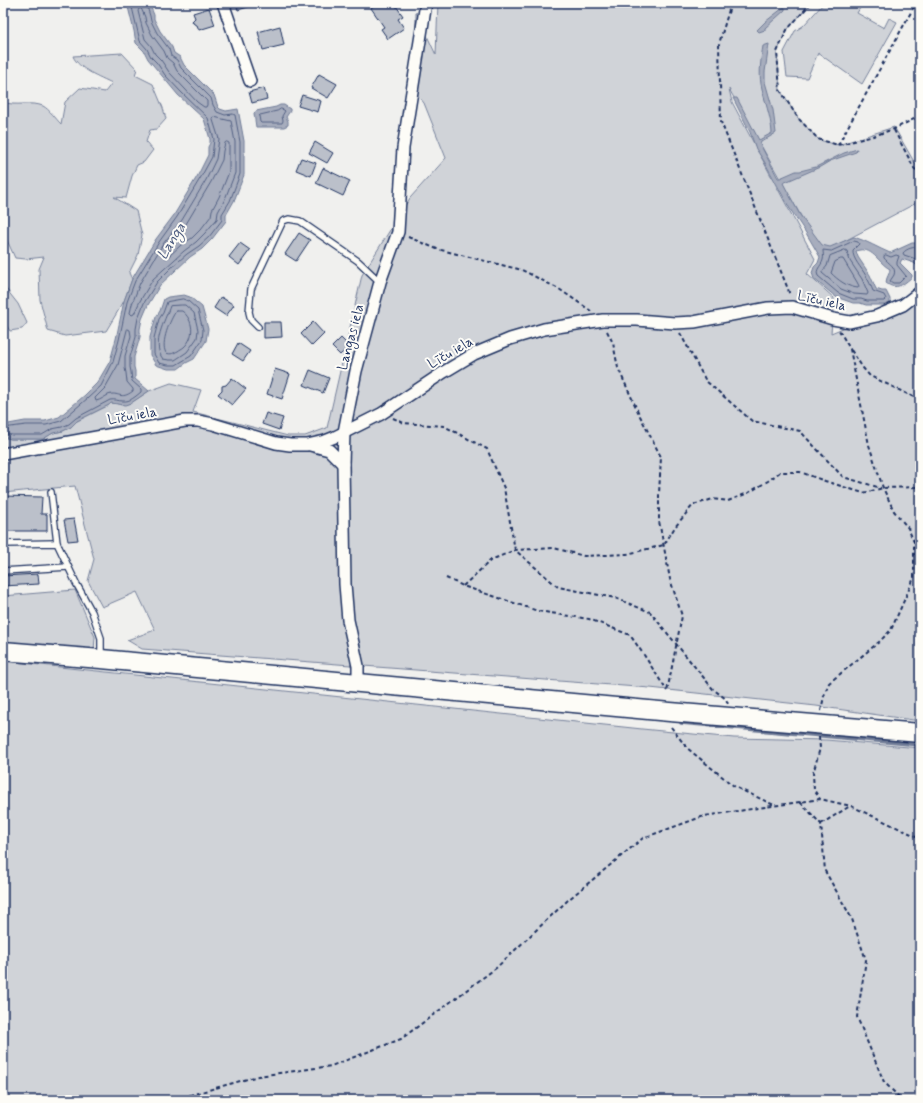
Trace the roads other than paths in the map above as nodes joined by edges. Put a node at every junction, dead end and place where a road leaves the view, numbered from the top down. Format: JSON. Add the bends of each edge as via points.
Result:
{"nodes":[{"id":1,"x":223,"y":3,"type":"edge"},
{"id":2,"x":426,"y":3,"type":"edge"},
{"id":3,"x":250,"y":81,"type":"dead end"},
{"id":4,"x":380,"y":282,"type":"junction"},
{"id":5,"x":920,"y":292,"type":"edge"},
{"id":6,"x":258,"y":327,"type":"dead end"},
{"id":7,"x":344,"y":432,"type":"junction"},
{"id":8,"x":307,"y":444,"type":"junction"},
{"id":9,"x":3,"y":454,"type":"edge"},
{"id":10,"x":343,"y":464,"type":"junction"},
{"id":11,"x":51,"y":492,"type":"dead end"},
{"id":12,"x":57,"y":543,"type":"junction"},
{"id":13,"x":3,"y":544,"type":"edge"},
{"id":14,"x":68,"y":567,"type":"junction"},
{"id":15,"x":3,"y":571,"type":"edge"},
{"id":16,"x":3,"y":651,"type":"edge"},
{"id":17,"x":101,"y":659,"type":"junction"},
{"id":18,"x":358,"y":682,"type":"junction"},
{"id":19,"x":920,"y":733,"type":"edge"}],
"edges":[{"from":1,"to":3,"type":"street"},
{"from":2,"to":4,"type":"street","name":"Langas iela","via":[[403,148],[398,232]]},
{"from":4,"to":6,"type":"lane","via":[[358,261],[300,221],[283,221],[251,289],[249,312],[251,320]]},
{"from":4,"to":7,"type":"street","name":"Langas iela","via":[[356,371]]},
{"from":5,"to":7,"type":"street","name":"Līču iela","via":[[903,305],[877,316],[850,322],[792,307],[768,308],[694,322],[603,320],[544,329],[510,339],[474,354],[381,414]]},
{"from":7,"to":8,"type":"street","name":"Līču iela","via":[[325,441]]},
{"from":7,"to":10,"type":"street","name":"Langas iela"},
{"from":8,"to":9,"type":"street","name":"Līču iela","via":[[276,443],[213,424],[185,421]]},
{"from":8,"to":10,"type":"street","via":[[329,450]]},
{"from":10,"to":18,"type":"street","name":"Langas iela","via":[[345,584],[348,620],[358,666]]},
{"from":11,"to":12,"type":"lane"},
{"from":12,"to":13,"type":"lane"},
{"from":12,"to":14,"type":"lane"},
{"from":14,"to":15,"type":"lane"},
{"from":14,"to":17,"type":"lane","via":[[92,612],[101,638]]},
{"from":16,"to":17,"type":"main road"},
{"from":17,"to":18,"type":"main road"},
{"from":18,"to":19,"type":"main road"}]}
